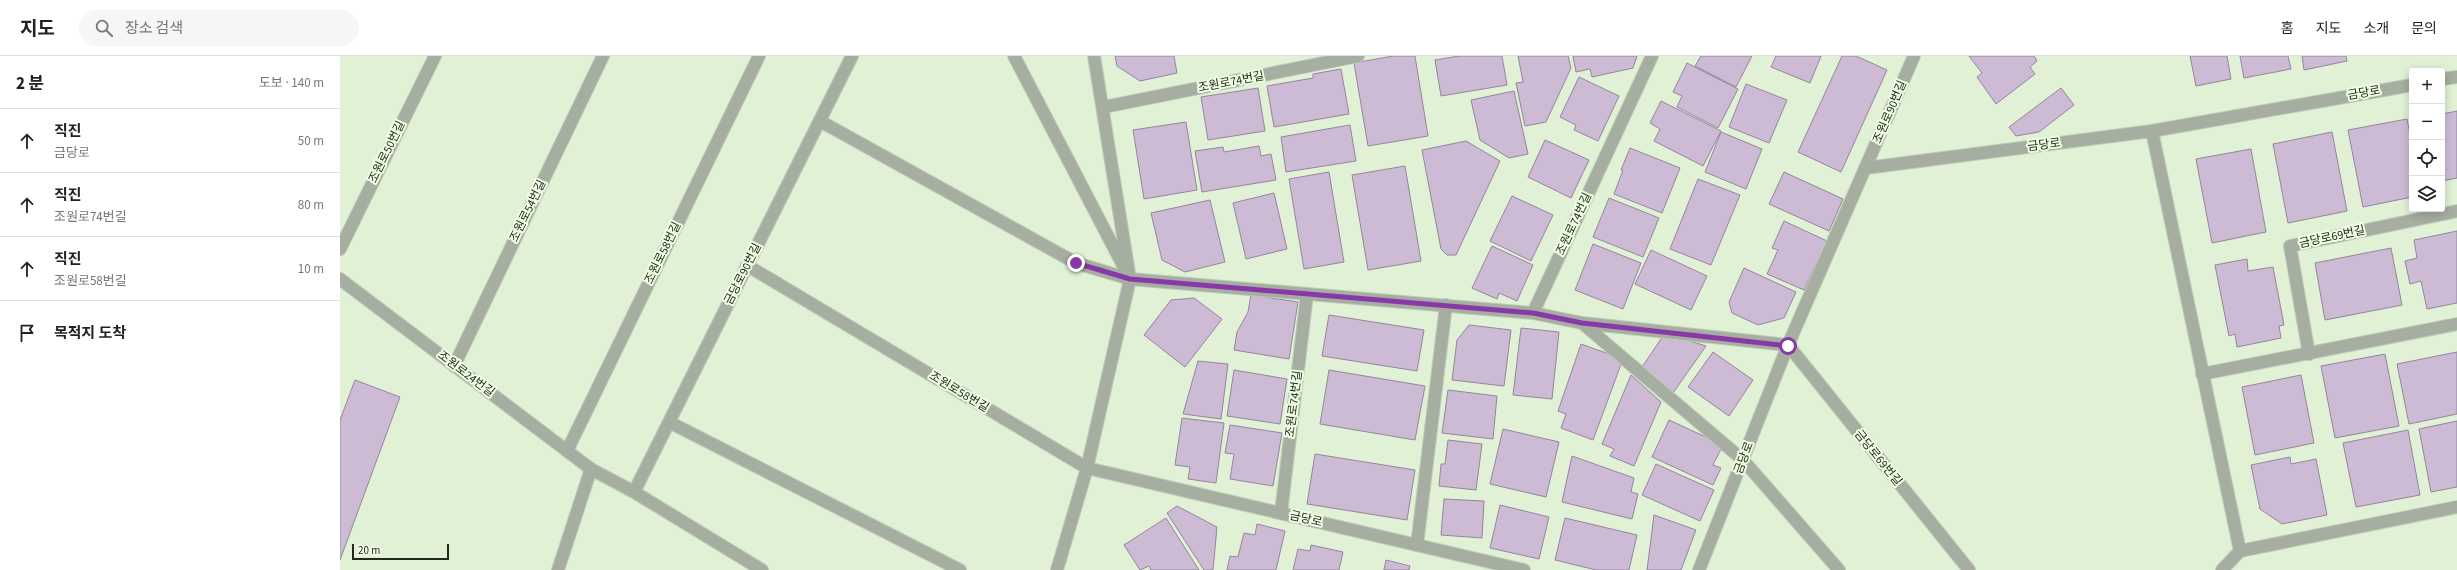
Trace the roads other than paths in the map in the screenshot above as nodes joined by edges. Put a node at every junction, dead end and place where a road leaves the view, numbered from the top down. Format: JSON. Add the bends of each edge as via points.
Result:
{"nodes":[{"id":1,"x":434,"y":56,"type":"edge"},
{"id":2,"x":603,"y":56,"type":"edge"},
{"id":3,"x":759,"y":56,"type":"edge"},
{"id":4,"x":852,"y":56,"type":"edge"},
{"id":5,"x":1014,"y":56,"type":"edge"},
{"id":6,"x":1094,"y":56,"type":"edge"},
{"id":7,"x":1358,"y":56,"type":"edge"},
{"id":8,"x":1652,"y":56,"type":"edge"},
{"id":9,"x":1914,"y":56,"type":"edge"},
{"id":10,"x":2457,"y":77,"type":"edge"},
{"id":11,"x":2445,"y":79,"type":"edge"},
{"id":12,"x":2409,"y":85,"type":"edge"},
{"id":13,"x":1104,"y":107,"type":"junction"},
{"id":14,"x":820,"y":121,"type":"junction"},
{"id":15,"x":2152,"y":130,"type":"junction"},
{"id":16,"x":1866,"y":168,"type":"junction"},
{"id":17,"x":2457,"y":211,"type":"edge"},
{"id":18,"x":340,"y":249,"type":"edge"},
{"id":19,"x":748,"y":266,"type":"junction"},
{"id":20,"x":340,"y":279,"type":"edge"},
{"id":21,"x":1130,"y":279,"type":"junction"},
{"id":22,"x":1307,"y":294,"type":"junction"},
{"id":23,"x":1446,"y":306,"type":"junction"},
{"id":24,"x":1533,"y":313,"type":"junction"},
{"id":25,"x":1582,"y":323,"type":"junction"},
{"id":26,"x":2457,"y":324,"type":"edge"},
{"id":27,"x":1788,"y":346,"type":"junction"},
{"id":28,"x":2309,"y":354,"type":"junction"},
{"id":29,"x":454,"y":366,"type":"junction"},
{"id":30,"x":2202,"y":374,"type":"junction"},
{"id":31,"x":669,"y":422,"type":"junction"},
{"id":32,"x":567,"y":451,"type":"junction"},
{"id":33,"x":1743,"y":460,"type":"junction"},
{"id":34,"x":1087,"y":468,"type":"junction"},
{"id":35,"x":591,"y":469,"type":"junction"},
{"id":36,"x":634,"y":492,"type":"junction"},
{"id":37,"x":2457,"y":507,"type":"edge"},
{"id":38,"x":1280,"y":513,"type":"junction"},
{"id":39,"x":1417,"y":545,"type":"junction"},
{"id":40,"x":2240,"y":552,"type":"junction"},
{"id":41,"x":560,"y":564,"type":"edge"},
{"id":42,"x":566,"y":570,"type":"edge"},
{"id":43,"x":762,"y":570,"type":"edge"},
{"id":44,"x":960,"y":570,"type":"edge"},
{"id":45,"x":1057,"y":570,"type":"edge"},
{"id":46,"x":1524,"y":570,"type":"edge"},
{"id":47,"x":1700,"y":570,"type":"edge"},
{"id":48,"x":1839,"y":570,"type":"edge"},
{"id":49,"x":1969,"y":570,"type":"edge"},
{"id":50,"x":2222,"y":570,"type":"edge"}],
"edges":[{"from":1,"to":18,"type":"street","name":"조원로50번길"},
{"from":2,"to":29,"type":"street","name":"조원로54번길"},
{"from":3,"to":32,"type":"street","name":"조원로58번길"},
{"from":4,"to":14,"type":"street","name":"금당로90번길"},
{"from":5,"to":21,"type":"street"},
{"from":6,"to":13,"type":"street"},
{"from":7,"to":13,"type":"street","name":"조원로74번길"},
{"from":8,"to":24,"type":"street","name":"조원로74번길"},
{"from":9,"to":16,"type":"street","name":"조원로90번길"},
{"from":10,"to":11,"type":"street"},
{"from":12,"to":15,"type":"street","name":"금당로"},
{"from":13,"to":21,"type":"street"},
{"from":14,"to":19,"type":"street","name":"금당로90번길"},
{"from":14,"to":21,"type":"street","via":[[1076,263]]},
{"from":15,"to":16,"type":"street","name":"금당로"},
{"from":15,"to":30,"type":"street"},
{"from":16,"to":27,"type":"street","name":"금당로"},
{"from":17,"to":28,"type":"street","name":"금당로69번길","via":[[2290,246]]},
{"from":19,"to":31,"type":"street","name":"금당로90번길"},
{"from":19,"to":34,"type":"street","name":"조원로58번길"},
{"from":20,"to":29,"type":"street","name":"조원로24번길"},
{"from":21,"to":22,"type":"street"},
{"from":21,"to":34,"type":"street"},
{"from":22,"to":23,"type":"street"},
{"from":22,"to":38,"type":"street","name":"조원로74번길"},
{"from":23,"to":24,"type":"street"},
{"from":23,"to":39,"type":"street"},
{"from":24,"to":25,"type":"street"},
{"from":25,"to":27,"type":"street"},
{"from":25,"to":33,"type":"street"},
{"from":26,"to":28,"type":"street"},
{"from":27,"to":33,"type":"street","name":"금당로"},
{"from":27,"to":49,"type":"street","name":"금당로69번길"},
{"from":28,"to":30,"type":"street"},
{"from":29,"to":32,"type":"street","name":"조원로24번길"},
{"from":30,"to":40,"type":"street"},
{"from":31,"to":36,"type":"street","name":"금당로90번길"},
{"from":31,"to":44,"type":"street"},
{"from":32,"to":35,"type":"street","name":"조원로24번길"},
{"from":33,"to":47,"type":"street","name":"금당로"},
{"from":33,"to":48,"type":"street"},
{"from":34,"to":38,"type":"street","name":"금당로"},
{"from":34,"to":45,"type":"street"},
{"from":35,"to":36,"type":"street"},
{"from":35,"to":41,"type":"street"},
{"from":36,"to":43,"type":"street"},
{"from":37,"to":40,"type":"street"},
{"from":38,"to":39,"type":"street","name":"금당로"},
{"from":39,"to":46,"type":"street","name":"금당로"},
{"from":40,"to":50,"type":"street"},
{"from":41,"to":42,"type":"street"}]}
